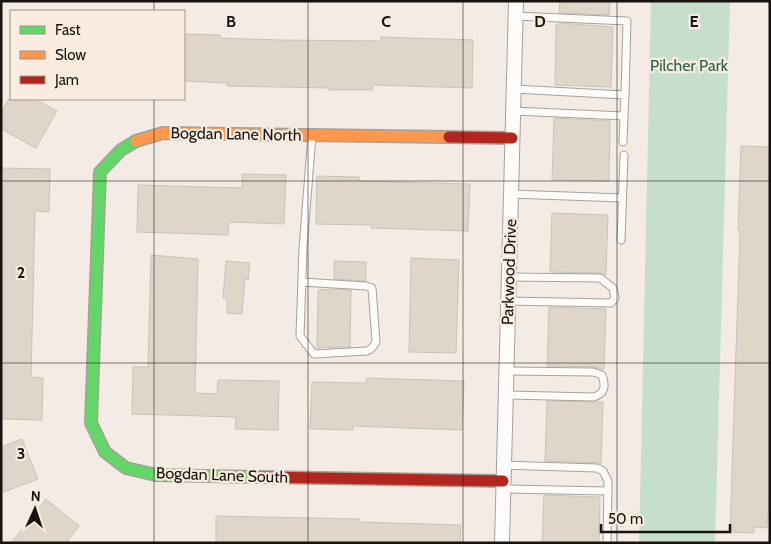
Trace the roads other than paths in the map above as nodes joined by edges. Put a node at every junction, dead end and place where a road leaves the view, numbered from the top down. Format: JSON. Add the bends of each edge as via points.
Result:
{"nodes":[{"id":1,"x":516,"y":1,"type":"edge"},
{"id":2,"x":516,"y":16,"type":"junction"},
{"id":3,"x":514,"y":89,"type":"junction"},
{"id":4,"x":625,"y":95,"type":"junction"},
{"id":5,"x":513,"y":111,"type":"junction"},
{"id":6,"x":624,"y":116,"type":"junction"},
{"id":7,"x":312,"y":135,"type":"junction"},
{"id":8,"x":512,"y":138,"type":"junction"},
{"id":9,"x":623,"y":142,"type":"dead end"},
{"id":10,"x":624,"y":155,"type":"dead end"},
{"id":11,"x":511,"y":194,"type":"junction"},
{"id":12,"x":622,"y":198,"type":"junction"},
{"id":13,"x":621,"y":240,"type":"dead end"},
{"id":14,"x":509,"y":277,"type":"junction"},
{"id":15,"x":302,"y":282,"type":"junction"},
{"id":16,"x":95,"y":298,"type":"joint"},
{"id":17,"x":508,"y":301,"type":"junction"},
{"id":18,"x":506,"y":371,"type":"junction"},
{"id":19,"x":506,"y":395,"type":"junction"},
{"id":20,"x":504,"y":465,"type":"junction"},
{"id":21,"x":503,"y":485,"type":"junction"},
{"id":22,"x":607,"y":491,"type":"junction"},
{"id":23,"x":502,"y":543,"type":"edge"},
{"id":24,"x":607,"y":543,"type":"edge"}],
"edges":[{"from":1,"to":2,"type":"street","name":"Parkwood Drive"},
{"from":2,"to":3,"type":"street","name":"Parkwood Drive"},
{"from":2,"to":4,"type":"lane","via":[[627,21]]},
{"from":3,"to":4,"type":"lane"},
{"from":3,"to":5,"type":"street","name":"Parkwood Drive"},
{"from":4,"to":6,"type":"lane"},
{"from":5,"to":6,"type":"lane"},
{"from":5,"to":8,"type":"street","name":"Parkwood Drive"},
{"from":6,"to":9,"type":"lane"},
{"from":7,"to":8,"type":"street","name":"Bogdan Lane North"},
{"from":7,"to":15,"type":"lane"},
{"from":7,"to":16,"type":"street","name":"Bogdan Lane North","via":[[163,133],[138,138],[116,152],[100,172]]},
{"from":8,"to":11,"type":"street","name":"Parkwood Drive"},
{"from":10,"to":12,"type":"lane"},
{"from":11,"to":12,"type":"lane"},
{"from":11,"to":14,"type":"street","name":"Parkwood Drive"},
{"from":12,"to":13,"type":"lane"},
{"from":14,"to":17,"type":"street","name":"Parkwood Drive"},
{"from":14,"to":17,"type":"lane","via":[[600,278],[613,288],[615,298],[612,303]]},
{"from":15,"to":15,"type":"lane","via":[[300,336],[314,354],[372,348],[376,342],[372,288]]},
{"from":16,"to":21,"type":"street","name":"Bogdan Lane South","via":[[91,424],[105,452],[126,468],[156,475]]},
{"from":17,"to":18,"type":"street","name":"Parkwood Drive"},
{"from":18,"to":19,"type":"street","name":"Parkwood Drive"},
{"from":18,"to":19,"type":"lane","via":[[594,372],[602,375],[605,385],[600,395],[593,397]]},
{"from":19,"to":20,"type":"street","name":"Parkwood Drive"},
{"from":20,"to":21,"type":"street","name":"Parkwood Drive"},
{"from":20,"to":22,"type":"lane","via":[[597,468],[606,475]]},
{"from":21,"to":22,"type":"lane"},
{"from":21,"to":23,"type":"street","name":"Parkwood Drive"},
{"from":22,"to":24,"type":"lane"}]}
